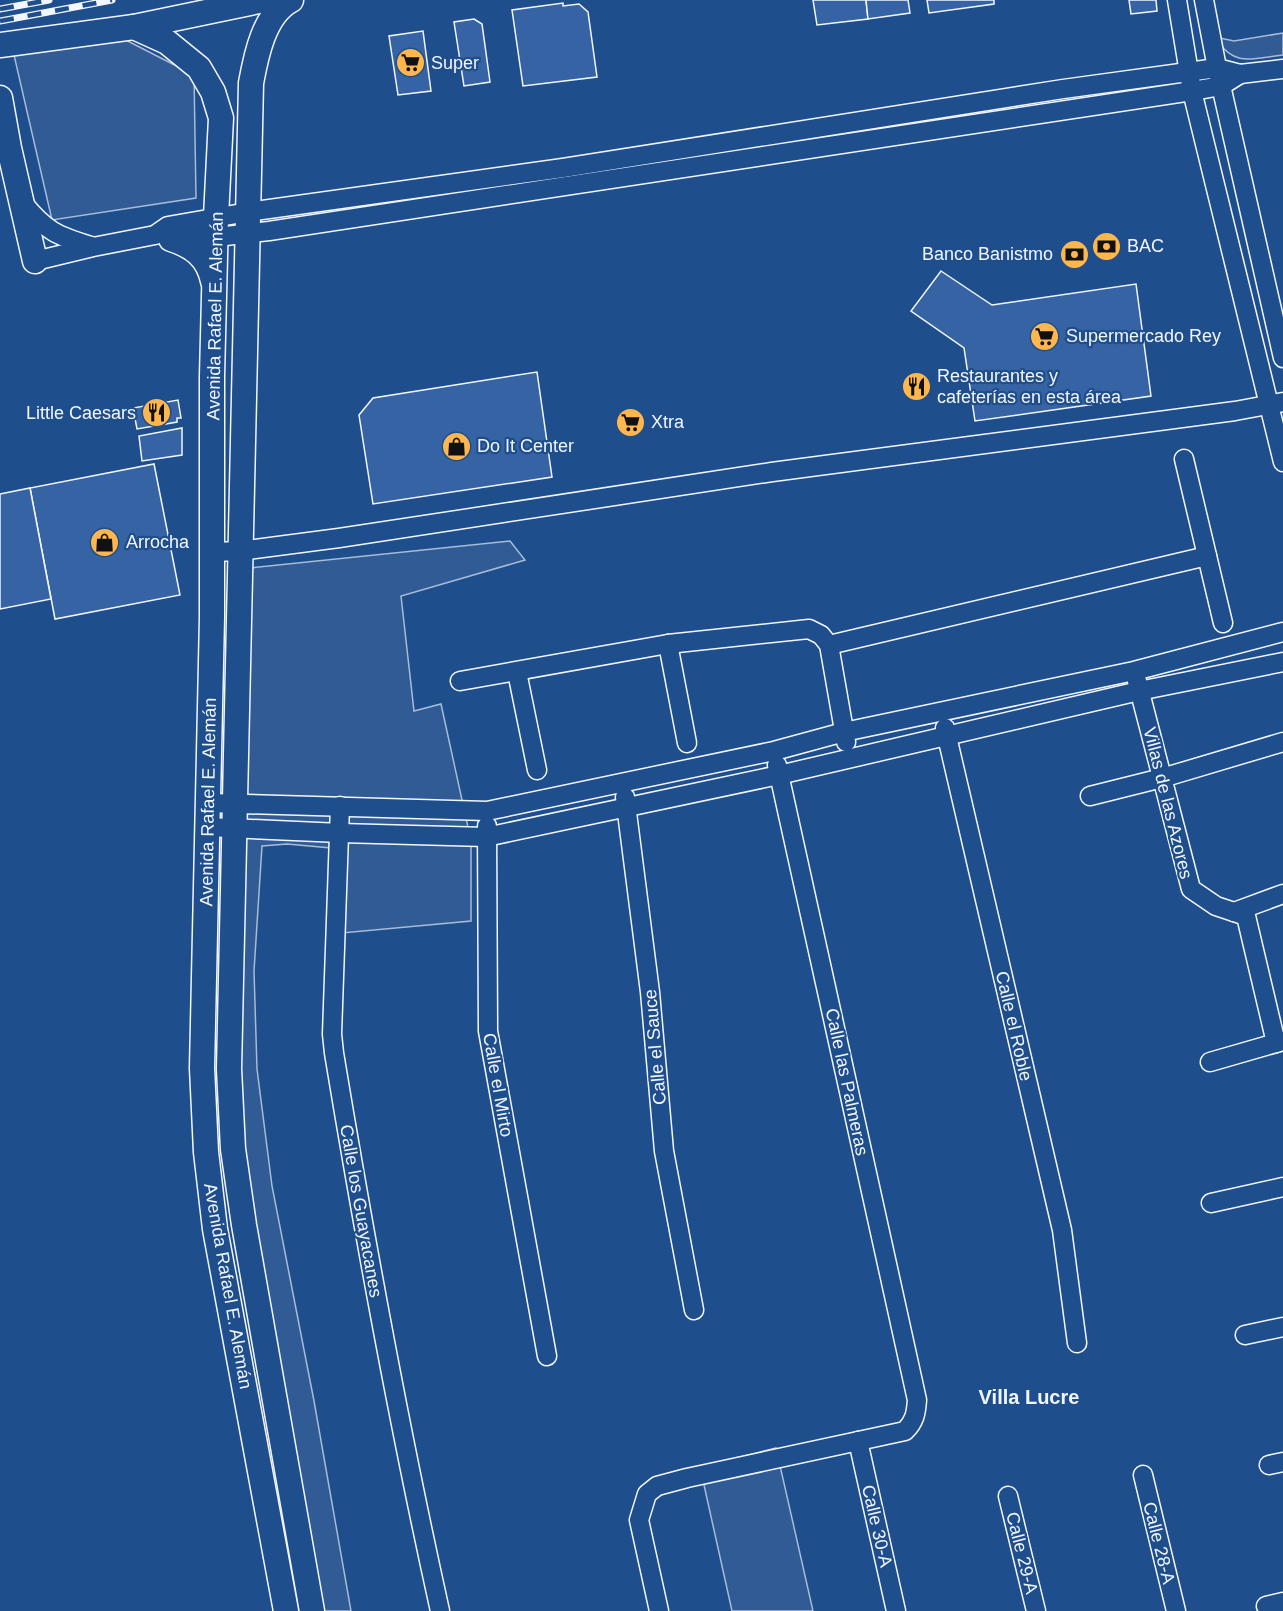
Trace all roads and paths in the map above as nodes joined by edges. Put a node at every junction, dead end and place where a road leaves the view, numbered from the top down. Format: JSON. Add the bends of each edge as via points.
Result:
{"nodes":[{"id":1,"x":264,"y":0,"type":"edge"},
{"id":2,"x":291,"y":0,"type":"edge"},
{"id":3,"x":1177,"y":0,"type":"edge"},
{"id":4,"x":1204,"y":0,"type":"edge"},
{"id":5,"x":134,"y":27,"type":"junction"},
{"id":6,"x":0,"y":45,"type":"edge"},
{"id":7,"x":1283,"y":69,"type":"edge"},
{"id":8,"x":1189,"y":72,"type":"junction"},
{"id":9,"x":1219,"y":77,"type":"junction"},
{"id":10,"x":1192,"y":91,"type":"junction"},
{"id":11,"x":0,"y":98,"type":"edge"},
{"id":12,"x":22,"y":201,"type":"junction"},
{"id":13,"x":247,"y":223,"type":"junction"},
{"id":14,"x":216,"y":227,"type":"junction"},
{"id":15,"x":163,"y":237,"type":"junction"},
{"id":16,"x":93,"y":247,"type":"junction"},
{"id":17,"x":35,"y":261,"type":"joint"},
{"id":18,"x":214,"y":287,"type":"junction"},
{"id":19,"x":1283,"y":358,"type":"edge"},
{"id":20,"x":1276,"y":403,"type":"edge"},
{"id":21,"x":1184,"y":459,"type":"dead end"},
{"id":22,"x":1283,"y":462,"type":"edge"},
{"id":23,"x":240,"y":551,"type":"junction"},
{"id":24,"x":213,"y":552,"type":"junction"},
{"id":25,"x":1207,"y":556,"type":"junction"},
{"id":26,"x":1223,"y":622,"type":"dead end"},
{"id":27,"x":1283,"y":632,"type":"edge"},
{"id":28,"x":668,"y":644,"type":"junction"},
{"id":29,"x":829,"y":645,"type":"junction"},
{"id":30,"x":1283,"y":662,"type":"edge"},
{"id":31,"x":1134,"y":671,"type":"junction"},
{"id":32,"x":517,"y":672,"type":"junction"},
{"id":33,"x":460,"y":681,"type":"dead end"},
{"id":34,"x":1139,"y":691,"type":"junction"},
{"id":35,"x":941,"y":711,"type":"junction"},
{"id":36,"x":844,"y":732,"type":"junction"},
{"id":37,"x":947,"y":737,"type":"junction"},
{"id":38,"x":1283,"y":742,"type":"edge"},
{"id":39,"x":687,"y":743,"type":"dead end"},
{"id":40,"x":774,"y":751,"type":"junction"},
{"id":41,"x":849,"y":758,"type":"junction"},
{"id":42,"x":537,"y":770,"type":"dead end"},
{"id":43,"x":779,"y":775,"type":"junction"},
{"id":44,"x":1162,"y":778,"type":"junction"},
{"id":45,"x":623,"y":783,"type":"junction"},
{"id":46,"x":1090,"y":796,"type":"dead end"},
{"id":47,"x":208,"y":803,"type":"junction"},
{"id":48,"x":235,"y":803,"type":"junction"},
{"id":49,"x":340,"y":806,"type":"junction"},
{"id":50,"x":626,"y":807,"type":"junction"},
{"id":51,"x":487,"y":811,"type":"junction"},
{"id":52,"x":207,"y":827,"type":"junction"},
{"id":53,"x":234,"y":827,"type":"junction"},
{"id":54,"x":340,"y":833,"type":"junction"},
{"id":55,"x":486,"y":837,"type":"junction"},
{"id":56,"x":1283,"y":894,"type":"edge"},
{"id":57,"x":1234,"y":912,"type":"junction"},
{"id":58,"x":1280,"y":1042,"type":"edge"},
{"id":59,"x":1210,"y":1062,"type":"dead end"},
{"id":60,"x":1283,"y":1187,"type":"edge"},
{"id":61,"x":1211,"y":1203,"type":"dead end"},
{"id":62,"x":694,"y":1310,"type":"dead end"},
{"id":63,"x":1283,"y":1327,"type":"edge"},
{"id":64,"x":1245,"y":1335,"type":"dead end"},
{"id":65,"x":1077,"y":1343,"type":"dead end"},
{"id":66,"x":547,"y":1356,"type":"dead end"},
{"id":67,"x":858,"y":1441,"type":"junction"},
{"id":68,"x":1143,"y":1475,"type":"dead end"},
{"id":69,"x":1008,"y":1496,"type":"dead end"},
{"id":70,"x":286,"y":1611,"type":"edge"},
{"id":71,"x":312,"y":1611,"type":"edge"},
{"id":72,"x":440,"y":1611,"type":"edge"},
{"id":73,"x":660,"y":1611,"type":"edge"},
{"id":74,"x":896,"y":1611,"type":"edge"},
{"id":75,"x":1036,"y":1611,"type":"edge"},
{"id":76,"x":1176,"y":1611,"type":"edge"}],
"edges":[{"from":1,"to":5,"type":"main road"},
{"from":2,"to":13,"type":"main road","name":"Avenida Rafael E. Alemán","via":[[266,28],[251,84]]},
{"from":3,"to":8,"type":"street"},
{"from":4,"to":9,"type":"street"},
{"from":5,"to":6,"type":"main road"},
{"from":5,"to":14,"type":"main road","name":"Avenida Rafael E. Alemán","via":[[167,42],[199,68],[213,92],[221,118]]},
{"from":7,"to":9,"type":"street"},
{"from":8,"to":9,"type":"street"},
{"from":8,"to":10,"type":"street"},
{"from":8,"to":13,"type":"street","via":[[552,170]]},
{"from":9,"to":10,"type":"street"},
{"from":9,"to":19,"type":"street"},
{"from":10,"to":13,"type":"street"},
{"from":10,"to":20,"type":"street"},
{"from":11,"to":12,"type":"main road"},
{"from":12,"to":16,"type":"street","via":[[49,230]]},
{"from":12,"to":17,"type":"main road"},
{"from":13,"to":14,"type":"street"},
{"from":13,"to":23,"type":"main road","name":"Avenida Rafael E. Alemán"},
{"from":14,"to":15,"type":"street","via":[[168,226]]},
{"from":14,"to":18,"type":"main road","name":"Avenida Rafael E. Alemán"},
{"from":15,"to":16,"type":"street"},
{"from":15,"to":18,"type":"main road","via":[[188,244],[202,255],[211,270]]},
{"from":16,"to":17,"type":"street"},
{"from":18,"to":24,"type":"main road","name":"Avenida Rafael E. Alemán"},
{"from":20,"to":22,"type":"street"},
{"from":20,"to":23,"type":"street"},
{"from":21,"to":25,"type":"street"},
{"from":23,"to":24,"type":"street"},
{"from":23,"to":48,"type":"main road","name":"Avenida Rafael E. Alemán"},
{"from":24,"to":47,"type":"main road","name":"Avenida Rafael E. Alemán"},
{"from":25,"to":26,"type":"street"},
{"from":25,"to":29,"type":"street"},
{"from":27,"to":31,"type":"street"},
{"from":28,"to":29,"type":"street","via":[[809,630],[821,635]]},
{"from":28,"to":32,"type":"street"},
{"from":28,"to":39,"type":"street"},
{"from":29,"to":36,"type":"street"},
{"from":30,"to":34,"type":"street"},
{"from":31,"to":34,"type":"street","name":"Villas de las Azores"},
{"from":31,"to":35,"type":"street"},
{"from":32,"to":33,"type":"street"},
{"from":32,"to":42,"type":"street"},
{"from":34,"to":37,"type":"street"},
{"from":34,"to":44,"type":"street","name":"Villas de las Azores"},
{"from":35,"to":36,"type":"street"},
{"from":35,"to":37,"type":"street","name":"Calle el Roble"},
{"from":36,"to":40,"type":"street"},
{"from":36,"to":41,"type":"street"},
{"from":37,"to":41,"type":"street"},
{"from":37,"to":65,"type":"street","name":"Calle el Roble","via":[[1062,1230]]},
{"from":38,"to":44,"type":"street"},
{"from":40,"to":43,"type":"street","name":"Calle las Palmeras"},
{"from":40,"to":45,"type":"street"},
{"from":41,"to":43,"type":"street"},
{"from":43,"to":50,"type":"street"},
{"from":43,"to":67,"type":"street","name":"Calle las Palmeras","via":[[917,1400],[913,1423],[905,1431]]},
{"from":44,"to":46,"type":"street"},
{"from":44,"to":57,"type":"street","name":"Villas de las Azores","via":[[1191,889],[1216,906]]},
{"from":45,"to":50,"type":"street","name":"Calle el Sauce"},
{"from":45,"to":51,"type":"street"},
{"from":47,"to":48,"type":"street"},
{"from":47,"to":52,"type":"main road","name":"Avenida Rafael E. Alemán"},
{"from":48,"to":49,"type":"street"},
{"from":48,"to":53,"type":"main road","name":"Avenida Rafael E. Alemán"},
{"from":49,"to":51,"type":"street"},
{"from":49,"to":54,"type":"street","name":"Calle los Guayacanes"},
{"from":50,"to":55,"type":"street"},
{"from":50,"to":62,"type":"street","name":"Calle el Sauce","via":[[650,992],[664,1151]]},
{"from":51,"to":55,"type":"street","name":"Calle el Mirto"},
{"from":52,"to":53,"type":"street"},
{"from":52,"to":70,"type":"main road","name":"Avenida Rafael E. Alemán","via":[[202,1068],[206,1152],[215,1229]]},
{"from":53,"to":54,"type":"street"},
{"from":53,"to":71,"type":"main road","name":"Avenida Rafael E. Alemán","via":[[229,1069],[233,1149]]},
{"from":54,"to":55,"type":"street"},
{"from":54,"to":72,"type":"street","name":"Calle los Guayacanes","via":[[334,1053],[405,1454]]},
{"from":55,"to":66,"type":"street","name":"Calle el Mirto","via":[[488,1032]]},
{"from":56,"to":57,"type":"street"},
{"from":57,"to":58,"type":"street","name":"Villas de las Azores","via":[[1246,916]]},
{"from":58,"to":59,"type":"street"},
{"from":60,"to":61,"type":"street"},
{"from":63,"to":64,"type":"street"},
{"from":67,"to":73,"type":"street","via":[[687,1478],[657,1486],[647,1494],[639,1520]]},
{"from":67,"to":74,"type":"street","name":"Calle 30-A"},
{"from":68,"to":76,"type":"street","name":"Calle 28-A"},
{"from":69,"to":75,"type":"street","name":"Calle 29-A"}]}
